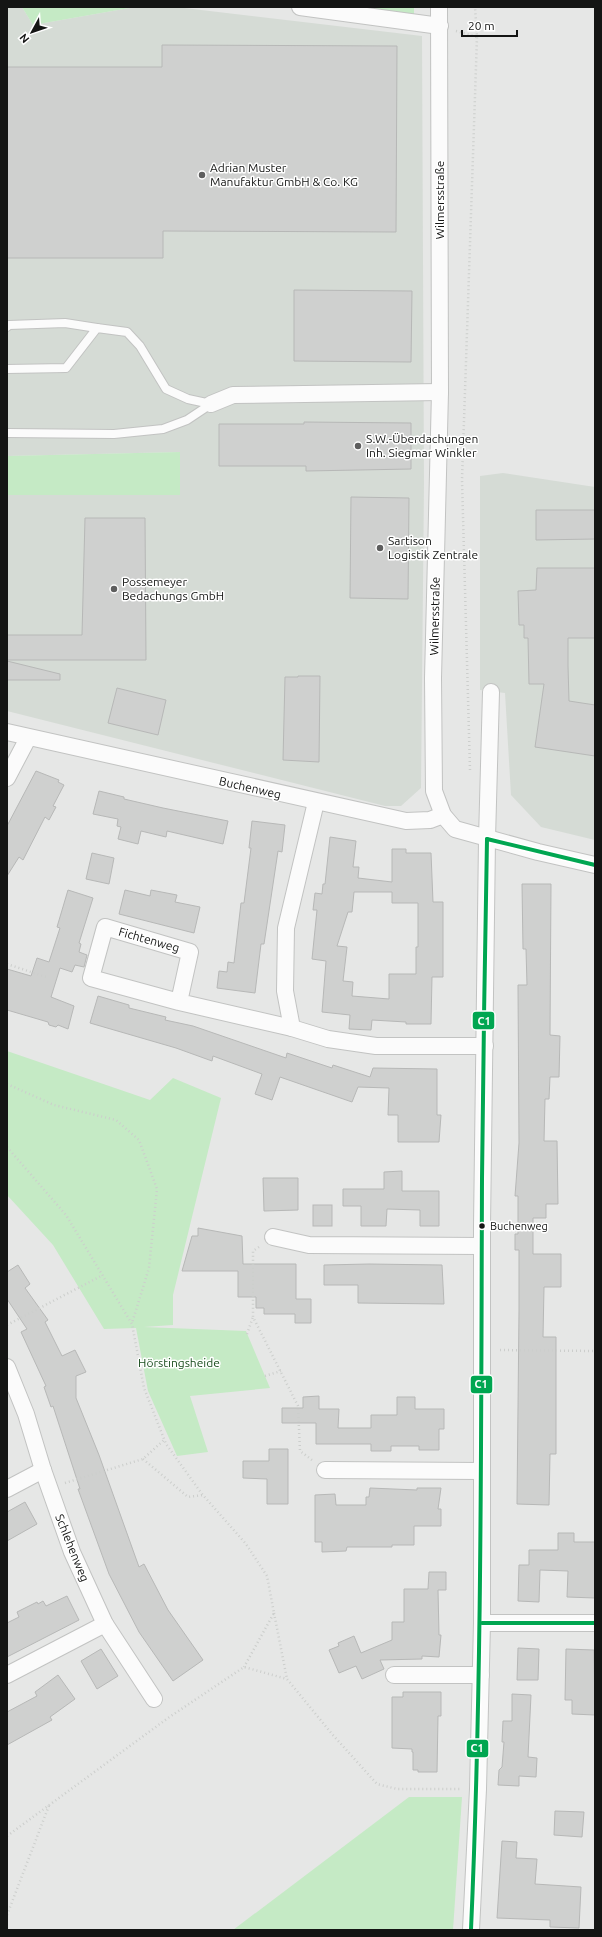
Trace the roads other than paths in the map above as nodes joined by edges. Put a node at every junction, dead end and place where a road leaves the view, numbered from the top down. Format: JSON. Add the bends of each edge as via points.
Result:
{"nodes":[{"id":1,"x":300,"y":7,"type":"edge"},
{"id":2,"x":439,"y":7,"type":"edge"},
{"id":3,"x":440,"y":26,"type":"junction"},
{"id":4,"x":7,"y":327,"type":"edge"},
{"id":5,"x":97,"y":328,"type":"junction"},
{"id":6,"x":7,"y":369,"type":"edge"},
{"id":7,"x":440,"y":392,"type":"junction"},
{"id":8,"x":211,"y":404,"type":"junction"},
{"id":9,"x":7,"y":433,"type":"edge"},
{"id":10,"x":491,"y":692,"type":"dead end"},
{"id":11,"x":7,"y":732,"type":"edge"},
{"id":12,"x":28,"y":738,"type":"junction"},
{"id":13,"x":7,"y":778,"type":"edge"},
{"id":14,"x":316,"y":802,"type":"junction"},
{"id":15,"x":442,"y":815,"type":"junction"},
{"id":16,"x":487,"y":839,"type":"junction"},
{"id":17,"x":595,"y":865,"type":"edge"},
{"id":18,"x":179,"y":1002,"type":"junction"},
{"id":19,"x":292,"y":1028,"type":"junction"},
{"id":20,"x":484,"y":1046,"type":"junction"},
{"id":21,"x":273,"y":1237,"type":"road end"},
{"id":22,"x":482,"y":1246,"type":"junction"},
{"id":23,"x":7,"y":1367,"type":"edge"},
{"id":24,"x":43,"y":1470,"type":"junction"},
{"id":25,"x":325,"y":1470,"type":"road end"},
{"id":26,"x":481,"y":1471,"type":"junction"},
{"id":27,"x":7,"y":1489,"type":"edge"},
{"id":28,"x":482,"y":1623,"type":"junction"},
{"id":29,"x":595,"y":1623,"type":"edge"},
{"id":30,"x":105,"y":1624,"type":"junction"},
{"id":31,"x":7,"y":1675,"type":"edge"},
{"id":32,"x":394,"y":1675,"type":"dead end"},
{"id":33,"x":481,"y":1675,"type":"junction"},
{"id":34,"x":154,"y":1699,"type":"dead end"},
{"id":35,"x":471,"y":1930,"type":"edge"}],
"edges":[{"from":1,"to":3,"type":"street"},
{"from":2,"to":3,"type":"street","name":"Wilmersstraße"},
{"from":3,"to":7,"type":"street","name":"Wilmersstraße"},
{"from":4,"to":5,"type":"lane","via":[[65,323]]},
{"from":5,"to":6,"type":"lane","via":[[66,368]]},
{"from":5,"to":8,"type":"lane","via":[[127,332],[140,346],[166,389],[188,399]]},
{"from":7,"to":8,"type":"street","via":[[233,394]]},
{"from":7,"to":15,"type":"street","name":"Wilmersstraße","via":[[433,775],[434,791]]},
{"from":8,"to":9,"type":"lane","via":[[187,420],[163,429],[114,434]]},
{"from":10,"to":16,"type":"street"},
{"from":11,"to":12,"type":"street","name":"Buchenweg"},
{"from":12,"to":13,"type":"street"},
{"from":12,"to":14,"type":"street","name":"Buchenweg"},
{"from":14,"to":15,"type":"street","name":"Buchenweg","via":[[406,821],[430,820]]},
{"from":14,"to":19,"type":"street","via":[[286,928],[285,991]]},
{"from":15,"to":16,"type":"street","via":[[455,829]]},
{"from":16,"to":17,"type":"street"},
{"from":16,"to":20,"type":"street"},
{"from":18,"to":18,"type":"street","name":"Fichtenweg","via":[[91,978],[105,927],[190,952]]},
{"from":18,"to":19,"type":"street","name":"Fichtenweg"},
{"from":19,"to":20,"type":"street","name":"Fichtenweg","via":[[328,1039],[376,1046]]},
{"from":20,"to":22,"type":"street"},
{"from":21,"to":22,"type":"street","via":[[309,1245]]},
{"from":22,"to":26,"type":"street"},
{"from":23,"to":24,"type":"street","name":"Schlehenweg","via":[[26,1414]]},
{"from":24,"to":27,"type":"street"},
{"from":24,"to":30,"type":"street","name":"Schlehenweg","via":[[72,1552]]},
{"from":25,"to":26,"type":"street"},
{"from":26,"to":28,"type":"street"},
{"from":28,"to":29,"type":"street"},
{"from":28,"to":33,"type":"street"},
{"from":30,"to":31,"type":"street"},
{"from":30,"to":34,"type":"street","name":"Schlehenweg"},
{"from":32,"to":33,"type":"street"},
{"from":33,"to":35,"type":"street"}]}
